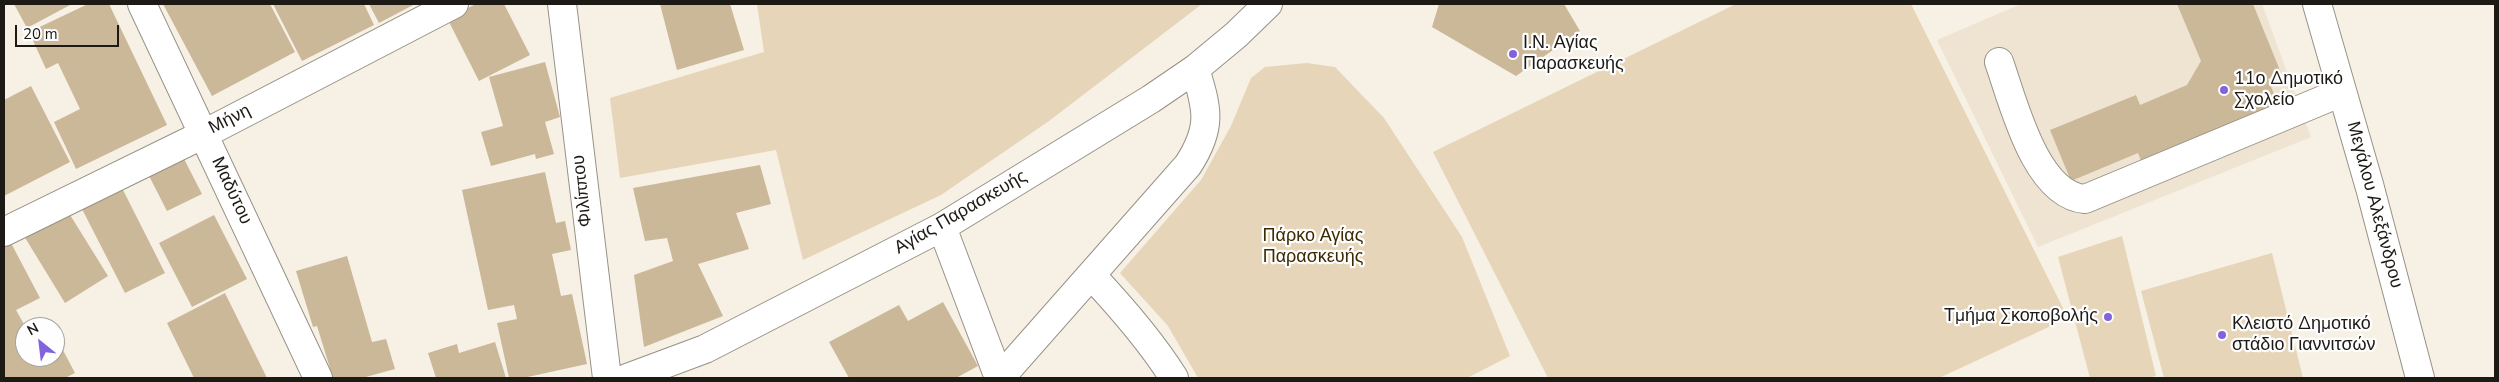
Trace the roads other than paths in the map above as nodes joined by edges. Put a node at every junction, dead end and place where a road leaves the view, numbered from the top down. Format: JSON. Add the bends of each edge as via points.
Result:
{"nodes":[{"id":1,"x":142,"y":4,"type":"edge"},
{"id":2,"x":454,"y":4,"type":"edge"},
{"id":3,"x":562,"y":4,"type":"edge"},
{"id":4,"x":1268,"y":4,"type":"edge"},
{"id":5,"x":2317,"y":4,"type":"edge"},
{"id":6,"x":1999,"y":62,"type":"dead end"},
{"id":7,"x":1195,"y":69,"type":"junction"},
{"id":8,"x":2342,"y":92,"type":"junction"},
{"id":9,"x":204,"y":134,"type":"junction"},
{"id":10,"x":942,"y":227,"type":"junction"},
{"id":11,"x":4,"y":232,"type":"edge"},
{"id":12,"x":1092,"y":276,"type":"junction"},
{"id":13,"x":318,"y":378,"type":"edge"},
{"id":14,"x":607,"y":378,"type":"edge"},
{"id":15,"x":627,"y":378,"type":"edge"},
{"id":16,"x":1000,"y":378,"type":"edge"},
{"id":17,"x":1174,"y":378,"type":"edge"},
{"id":18,"x":2420,"y":378,"type":"edge"}],
"edges":[{"from":1,"to":9,"type":"street","name":"Μαδύτου"},
{"from":2,"to":9,"type":"street","name":"Μήνη"},
{"from":3,"to":14,"type":"street","name":"Φιλίππου"},
{"from":4,"to":7,"type":"street","name":"Αγίας Παρασκευής","via":[[1236,36]]},
{"from":5,"to":8,"type":"street","name":"Μεγάλου Αλεξάνδρου"},
{"from":6,"to":8,"type":"street","via":[[2032,153],[2064,193],[2085,199]]},
{"from":7,"to":10,"type":"street","name":"Αγίας Παρασκευής"},
{"from":7,"to":12,"type":"street","via":[[1203,94],[1206,124],[1202,143],[1188,165]]},
{"from":8,"to":18,"type":"street","name":"Μεγάλου Αλεξάνδρου"},
{"from":9,"to":11,"type":"street","name":"Μήνη"},
{"from":9,"to":13,"type":"street","name":"Μαδύτου"},
{"from":10,"to":15,"type":"street","name":"Αγίας Παρασκευής","via":[[705,350]]},
{"from":10,"to":16,"type":"street"},
{"from":12,"to":16,"type":"street"},
{"from":12,"to":17,"type":"street","via":[[1131,319]]}]}
